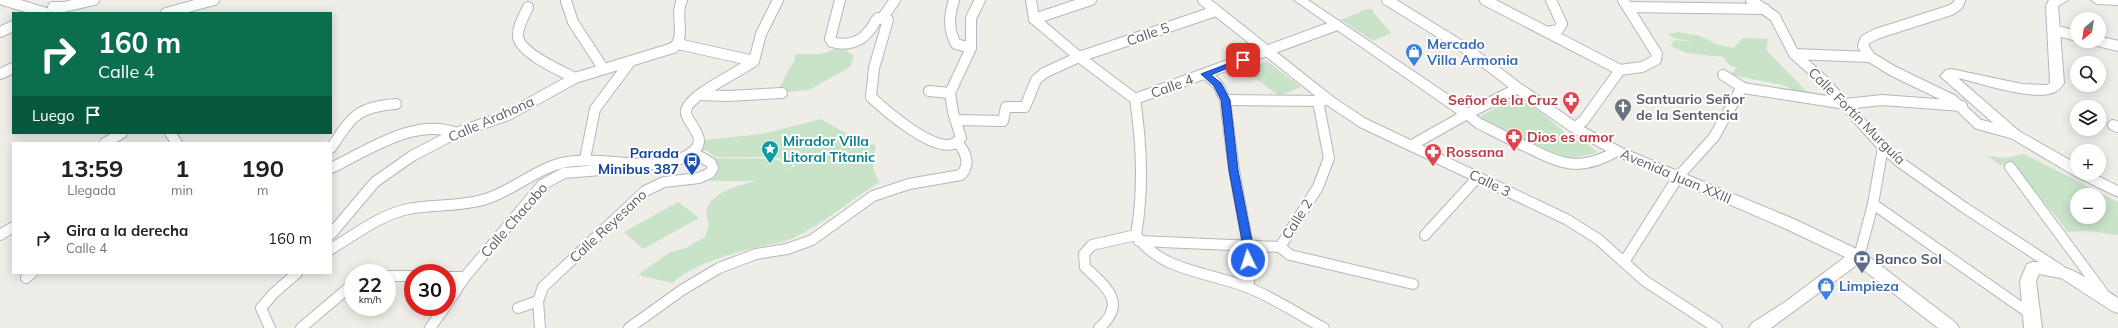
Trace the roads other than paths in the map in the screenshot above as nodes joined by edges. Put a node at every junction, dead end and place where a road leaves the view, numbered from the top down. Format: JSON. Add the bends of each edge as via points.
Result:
{"nodes":[{"id":1,"x":4,"y":0,"type":"edge"},
{"id":2,"x":67,"y":0,"type":"edge"},
{"id":3,"x":94,"y":0,"type":"edge"},
{"id":4,"x":214,"y":0,"type":"edge"},
{"id":5,"x":566,"y":0,"type":"edge"},
{"id":6,"x":682,"y":0,"type":"edge"},
{"id":7,"x":778,"y":0,"type":"edge"},
{"id":8,"x":840,"y":0,"type":"edge"},
{"id":9,"x":895,"y":0,"type":"edge"},
{"id":10,"x":954,"y":0,"type":"edge"},
{"id":11,"x":980,"y":0,"type":"edge"},
{"id":12,"x":1030,"y":0,"type":"edge"},
{"id":13,"x":1091,"y":0,"type":"edge"},
{"id":14,"x":1203,"y":0,"type":"edge"},
{"id":15,"x":1300,"y":0,"type":"edge"},
{"id":16,"x":1387,"y":0,"type":"edge"},
{"id":17,"x":1485,"y":0,"type":"edge"},
{"id":18,"x":1552,"y":0,"type":"edge"},
{"id":19,"x":1751,"y":0,"type":"edge"},
{"id":20,"x":1960,"y":0,"type":"edge"},
{"id":21,"x":2062,"y":0,"type":"edge"},
{"id":22,"x":2097,"y":0,"type":"edge"},
{"id":23,"x":2118,"y":1,"type":"edge"},
{"id":24,"x":1626,"y":4,"type":"edge"},
{"id":25,"x":53,"y":7,"type":"junction"},
{"id":26,"x":528,"y":8,"type":"dead end"},
{"id":27,"x":1765,"y":9,"type":"junction"},
{"id":28,"x":1216,"y":10,"type":"junction"},
{"id":29,"x":40,"y":12,"type":"edge"},
{"id":30,"x":45,"y":12,"type":"edge"},
{"id":31,"x":170,"y":12,"type":"edge"},
{"id":32,"x":883,"y":17,"type":"junction"},
{"id":33,"x":1034,"y":19,"type":"junction"},
{"id":34,"x":1337,"y":25,"type":"junction"},
{"id":35,"x":12,"y":26,"type":"edge"},
{"id":36,"x":2054,"y":30,"type":"junction"},
{"id":37,"x":0,"y":32,"type":"edge"},
{"id":38,"x":1547,"y":32,"type":"junction"},
{"id":39,"x":2070,"y":34,"type":"edge"},
{"id":40,"x":2106,"y":43,"type":"edge"},
{"id":41,"x":678,"y":44,"type":"junction"},
{"id":42,"x":2118,"y":46,"type":"edge"},
{"id":43,"x":971,"y":48,"type":"junction"},
{"id":44,"x":1268,"y":51,"type":"junction"},
{"id":45,"x":1794,"y":54,"type":"junction"},
{"id":46,"x":1079,"y":57,"type":"junction"},
{"id":47,"x":1870,"y":57,"type":"junction"},
{"id":48,"x":630,"y":62,"type":"junction"},
{"id":49,"x":754,"y":62,"type":"junction"},
{"id":50,"x":12,"y":68,"type":"edge"},
{"id":51,"x":603,"y":68,"type":"junction"},
{"id":52,"x":1620,"y":70,"type":"junction"},
{"id":53,"x":0,"y":74,"type":"edge"},
{"id":54,"x":1206,"y":74,"type":"junction"},
{"id":55,"x":1723,"y":75,"type":"dead end"},
{"id":56,"x":575,"y":78,"type":"junction"},
{"id":57,"x":1518,"y":88,"type":"junction"},
{"id":58,"x":1743,"y":88,"type":"junction"},
{"id":59,"x":929,"y":91,"type":"dead end"},
{"id":60,"x":782,"y":93,"type":"dead end"},
{"id":61,"x":950,"y":93,"type":"junction"},
{"id":62,"x":699,"y":95,"type":"junction"},
{"id":63,"x":1135,"y":99,"type":"junction"},
{"id":64,"x":1226,"y":100,"type":"junction"},
{"id":65,"x":1318,"y":101,"type":"junction"},
{"id":66,"x":1330,"y":101,"type":"junction"},
{"id":67,"x":396,"y":104,"type":"dead end"},
{"id":68,"x":1846,"y":104,"type":"junction"},
{"id":69,"x":1962,"y":106,"type":"junction"},
{"id":70,"x":1467,"y":114,"type":"junction"},
{"id":71,"x":955,"y":120,"type":"junction"},
{"id":72,"x":1575,"y":128,"type":"junction"},
{"id":73,"x":456,"y":133,"type":"junction"},
{"id":74,"x":120,"y":134,"type":"edge"},
{"id":75,"x":2014,"y":134,"type":"junction"},
{"id":76,"x":107,"y":142,"type":"edge"},
{"id":77,"x":957,"y":142,"type":"junction"},
{"id":78,"x":1412,"y":145,"type":"junction"},
{"id":79,"x":332,"y":147,"type":"edge"},
{"id":80,"x":1883,"y":147,"type":"junction"},
{"id":81,"x":1617,"y":151,"type":"junction"},
{"id":82,"x":694,"y":153,"type":"junction"},
{"id":83,"x":585,"y":159,"type":"junction"},
{"id":84,"x":624,"y":163,"type":"junction"},
{"id":85,"x":2010,"y":167,"type":"dead end"},
{"id":86,"x":2070,"y":167,"type":"edge"},
{"id":87,"x":332,"y":168,"type":"edge"},
{"id":88,"x":1478,"y":177,"type":"junction"},
{"id":89,"x":1678,"y":177,"type":"junction"},
{"id":90,"x":2094,"y":180,"type":"edge"},
{"id":91,"x":2118,"y":192,"type":"edge"},
{"id":92,"x":1873,"y":204,"type":"junction"},
{"id":93,"x":12,"y":228,"type":"edge"},
{"id":94,"x":1428,"y":232,"type":"dead end"},
{"id":95,"x":332,"y":233,"type":"edge"},
{"id":96,"x":0,"y":235,"type":"edge"},
{"id":97,"x":1137,"y":238,"type":"junction"},
{"id":98,"x":1248,"y":246,"type":"junction"},
{"id":99,"x":332,"y":248,"type":"edge"},
{"id":100,"x":1280,"y":248,"type":"junction"},
{"id":101,"x":1857,"y":256,"type":"junction"},
{"id":102,"x":1624,"y":262,"type":"junction"},
{"id":103,"x":2060,"y":270,"type":"junction"},
{"id":104,"x":296,"y":274,"type":"edge"},
{"id":105,"x":456,"y":277,"type":"edge"},
{"id":106,"x":466,"y":277,"type":"junction"},
{"id":107,"x":1413,"y":284,"type":"dead end"},
{"id":108,"x":1249,"y":288,"type":"junction"},
{"id":109,"x":456,"y":291,"type":"edge"},
{"id":110,"x":344,"y":292,"type":"edge"},
{"id":111,"x":538,"y":301,"type":"junction"},
{"id":112,"x":2113,"y":304,"type":"edge"},
{"id":113,"x":518,"y":308,"type":"dead end"},
{"id":114,"x":439,"y":316,"type":"edge"},
{"id":115,"x":2032,"y":321,"type":"edge"},
{"id":116,"x":270,"y":328,"type":"edge"},
{"id":117,"x":302,"y":328,"type":"edge"},
{"id":118,"x":430,"y":328,"type":"edge"},
{"id":119,"x":540,"y":328,"type":"edge"},
{"id":120,"x":629,"y":328,"type":"edge"},
{"id":121,"x":1099,"y":328,"type":"edge"},
{"id":122,"x":1324,"y":328,"type":"edge"},
{"id":123,"x":1717,"y":328,"type":"edge"},
{"id":124,"x":1758,"y":328,"type":"edge"},
{"id":125,"x":1950,"y":328,"type":"edge"}],
"edges":[{"from":1,"to":29,"type":"street"},
{"from":2,"to":25,"type":"street"},
{"from":3,"to":25,"type":"street"},
{"from":4,"to":31,"type":"street"},
{"from":5,"to":51,"type":"street","via":[[573,22]]},
{"from":6,"to":41,"type":"street","via":[[678,8]]},
{"from":7,"to":49,"type":"street","via":[[761,34]]},
{"from":8,"to":32,"type":"street","via":[[830,39],[837,44],[854,43],[870,29],[875,20]]},
{"from":9,"to":32,"type":"street"},
{"from":10,"to":43,"type":"street","via":[[950,20],[952,35],[956,44]]},
{"from":11,"to":43,"type":"street","via":[[971,18]]},
{"from":12,"to":33,"type":"street"},
{"from":13,"to":33,"type":"street"},
{"from":14,"to":28,"type":"street","name":"Calle 3"},
{"from":15,"to":34,"type":"main road"},
{"from":16,"to":57,"type":"street","name":"Avenida Juan XXIII","via":[[1502,73]]},
{"from":17,"to":38,"type":"street"},
{"from":18,"to":38,"type":"street","via":[[1562,24],[1558,30]]},
{"from":19,"to":27,"type":"street","name":"Calle Fortín Murguía"},
{"from":20,"to":47,"type":"street","via":[[1951,10],[1876,34],[1865,40],[1863,46]]},
{"from":21,"to":36,"type":"main road","via":[[2054,2],[2052,6]]},
{"from":22,"to":23,"type":"main road"},
{"from":24,"to":27,"type":"street"},
{"from":24,"to":52,"type":"street","via":[[1657,54],[1656,60],[1642,67]]},
{"from":25,"to":30,"type":"street"},
{"from":26,"to":56,"type":"street","via":[[519,26],[518,37],[524,50]]},
{"from":27,"to":45,"type":"street","name":"Calle Fortín Murguía","via":[[1775,17]]},
{"from":28,"to":44,"type":"street","name":"Calle 3"},
{"from":28,"to":46,"type":"street","name":"Calle 5"},
{"from":32,"to":77,"type":"street","via":[[888,23],[871,78],[871,97],[883,109],[922,136],[944,143]]},
{"from":33,"to":46,"type":"street"},
{"from":34,"to":44,"type":"street","name":"Calle 4"},
{"from":34,"to":70,"type":"main road"},
{"from":35,"to":37,"type":"street"},
{"from":36,"to":39,"type":"street"},
{"from":36,"to":75,"type":"main road","via":[[2057,82],[2054,88],[2021,88],[1951,73],[1947,76]]},
{"from":38,"to":52,"type":"street"},
{"from":40,"to":42,"type":"street"},
{"from":41,"to":48,"type":"street","name":"Calle Arahona","via":[[663,52]]},
{"from":41,"to":49,"type":"street"},
{"from":43,"to":61,"type":"street"},
{"from":44,"to":54,"type":"street","name":"Calle 4"},
{"from":44,"to":66,"type":"street","name":"Calle 3"},
{"from":45,"to":47,"type":"street"},
{"from":45,"to":68,"type":"street","name":"Calle Fortín Murguía"},
{"from":46,"to":63,"type":"street"},
{"from":46,"to":71,"type":"street","name":"Calle 5","via":[[1044,72],[1036,80],[1025,107],[1006,107],[1004,121]]},
{"from":47,"to":69,"type":"street","via":[[1893,71],[1940,92]]},
{"from":48,"to":51,"type":"street","name":"Calle Arahona"},
{"from":48,"to":83,"type":"street","via":[[595,108]]},
{"from":49,"to":62,"type":"street"},
{"from":50,"to":53,"type":"street"},
{"from":51,"to":56,"type":"street","name":"Calle Arahona"},
{"from":52,"to":72,"type":"street","via":[[1584,120]]},
{"from":54,"to":63,"type":"street","name":"Calle 4"},
{"from":54,"to":64,"type":"street","via":[[1218,85]]},
{"from":55,"to":58,"type":"street"},
{"from":56,"to":73,"type":"street","name":"Calle Arahona","via":[[508,114]]},
{"from":57,"to":70,"type":"main road"},
{"from":57,"to":72,"type":"main road","name":"Avenida Juan XXIII"},
{"from":58,"to":68,"type":"street"},
{"from":58,"to":89,"type":"street","via":[[1714,137]]},
{"from":59,"to":61,"type":"street"},
{"from":60,"to":62,"type":"street"},
{"from":61,"to":71,"type":"street"},
{"from":62,"to":82,"type":"street","via":[[686,114],[696,127],[700,138]]},
{"from":63,"to":97,"type":"street","name":"Calle 4","via":[[1139,122],[1142,208]]},
{"from":64,"to":65,"type":"street"},
{"from":64,"to":98,"type":"street","via":[[1234,170]]},
{"from":65,"to":66,"type":"street"},
{"from":65,"to":100,"type":"street","name":"Calle 2","via":[[1329,158],[1318,186]]},
{"from":66,"to":78,"type":"street","name":"Calle 3","via":[[1363,123]]},
{"from":67,"to":79,"type":"street","via":[[374,105],[362,109]]},
{"from":68,"to":69,"type":"street","via":[[1882,100]]},
{"from":68,"to":80,"type":"street","name":"Calle Fortín Murguía"},
{"from":69,"to":75,"type":"street","via":[[1978,124]]},
{"from":70,"to":78,"type":"street"},
{"from":70,"to":81,"type":"street","via":[[1478,123],[1556,162],[1580,165],[1606,158]]},
{"from":71,"to":77,"type":"street","via":[[961,138]]},
{"from":72,"to":81,"type":"main road","name":"Avenida Juan XXIII"},
{"from":73,"to":87,"type":"street","via":[[435,130],[405,134]]},
{"from":73,"to":95,"type":"street","name":"Calle Arahona","via":[[412,156],[375,182]]},
{"from":74,"to":76,"type":"street"},
{"from":75,"to":86,"type":"main road"},
{"from":77,"to":120,"type":"street","via":[[965,150],[968,166],[961,175],[909,184],[874,196],[812,240],[786,249],[756,254],[719,268],[682,290]]},
{"from":78,"to":88,"type":"street","name":"Calle 3"},
{"from":80,"to":92,"type":"street"},
{"from":80,"to":103,"type":"street","name":"Calle Fortín Murguía","via":[[1901,163],[1965,208]]},
{"from":81,"to":89,"type":"main road","name":"Avenida Juan XXIII"},
{"from":82,"to":84,"type":"street","via":[[672,162]]},
{"from":82,"to":111,"type":"street","name":"Calle Reyesano","via":[[711,163],[712,172],[705,176],[665,182],[647,189],[543,287]]},
{"from":83,"to":84,"type":"street"},
{"from":83,"to":99,"type":"street","via":[[550,166],[487,198],[466,204],[409,209],[396,213]]},
{"from":84,"to":106,"type":"street","name":"Calle Chacobo","via":[[612,169],[576,171],[553,177],[542,185]]},
{"from":85,"to":112,"type":"street"},
{"from":88,"to":94,"type":"street"},
{"from":88,"to":102,"type":"street","name":"Calle 3","via":[[1566,219],[1598,239]]},
{"from":89,"to":101,"type":"main road","name":"Avenida Juan XXIII","via":[[1788,223]]},
{"from":89,"to":102,"type":"street"},
{"from":90,"to":91,"type":"main road"},
{"from":92,"to":101,"type":"street"},
{"from":92,"to":115,"type":"street"},
{"from":93,"to":96,"type":"street"},
{"from":97,"to":98,"type":"street","name":"Calle 2"},
{"from":97,"to":108,"type":"street","via":[[1150,252],[1164,260]]},
{"from":97,"to":121,"type":"street","name":"Calle 2","via":[[1092,245],[1084,254],[1085,267],[1111,295],[1115,306],[1114,315]]},
{"from":98,"to":100,"type":"street","name":"Calle 2"},
{"from":98,"to":108,"type":"street"},
{"from":100,"to":107,"type":"street","via":[[1290,255]]},
{"from":101,"to":124,"type":"main road"},
{"from":101,"to":125,"type":"main road","name":"Avenida Juan XXIII"},
{"from":102,"to":123,"type":"street","name":"Calle 3","via":[[1646,281]]},
{"from":103,"to":112,"type":"main road"},
{"from":103,"to":115,"type":"main road","via":[[2044,266],[2033,268],[2028,281]]},
{"from":104,"to":116,"type":"street","via":[[274,292],[261,308]]},
{"from":105,"to":106,"type":"street"},
{"from":106,"to":109,"type":"street","name":"Calle Chacobo"},
{"from":108,"to":122,"type":"street"},
{"from":110,"to":117,"type":"street"},
{"from":111,"to":113,"type":"street"},
{"from":111,"to":119,"type":"street"},
{"from":114,"to":118,"type":"street"}]}
